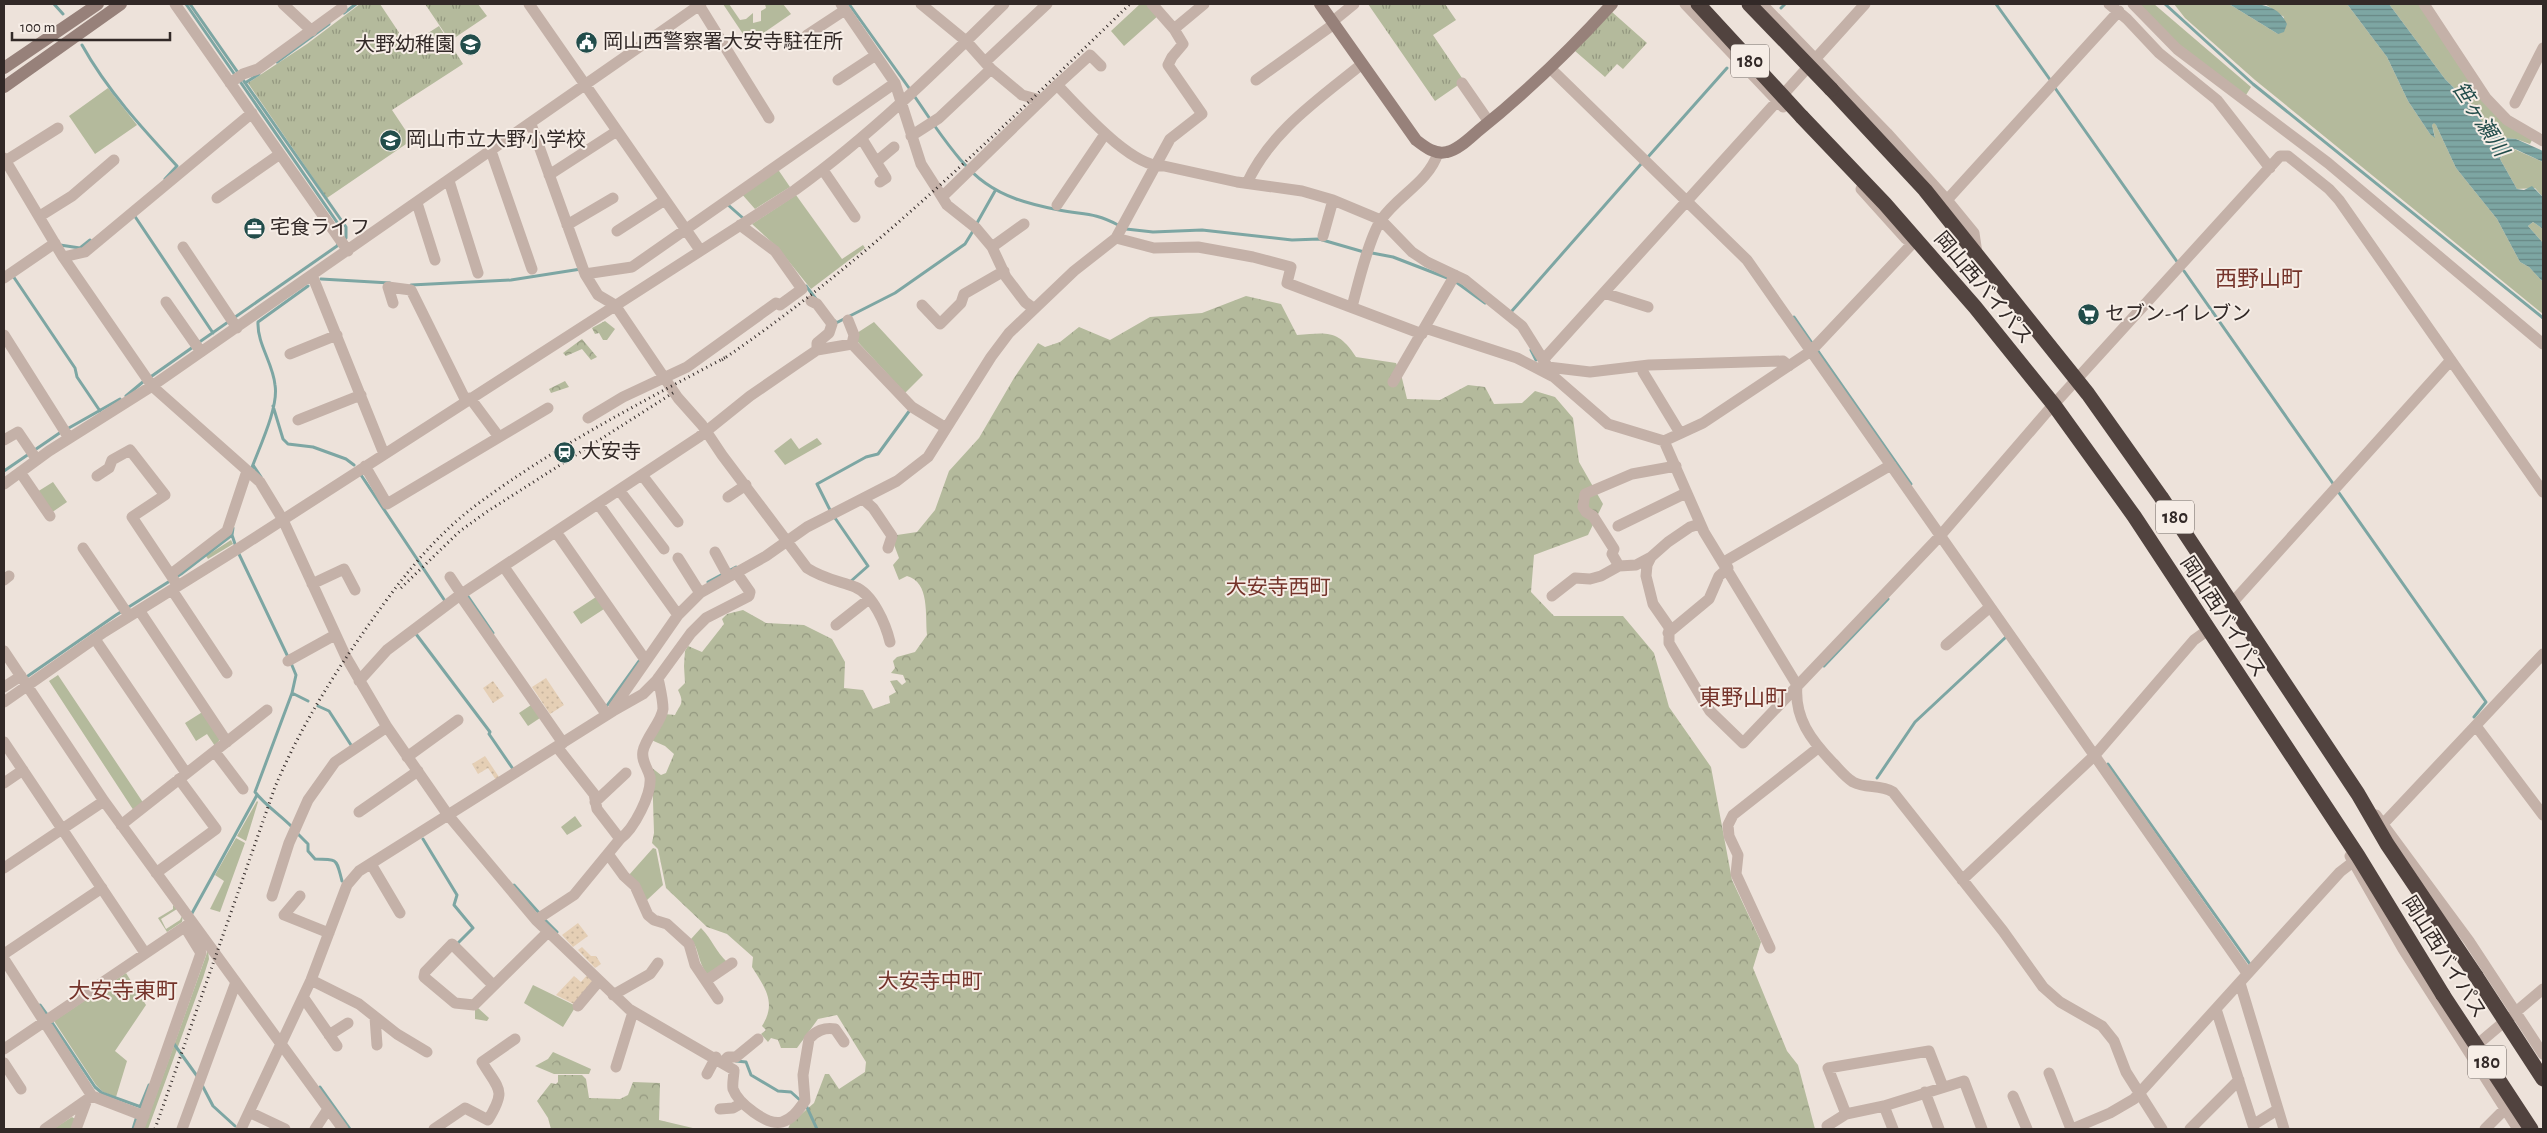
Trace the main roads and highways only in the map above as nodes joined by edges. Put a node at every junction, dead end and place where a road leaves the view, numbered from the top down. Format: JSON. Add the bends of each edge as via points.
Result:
{"nodes":[{"id":1,"x":1698,"y":4,"type":"edge"},
{"id":2,"x":1749,"y":4,"type":"edge"},
{"id":3,"x":2543,"y":1079,"type":"edge"},
{"id":4,"x":2531,"y":1129,"type":"edge"}],
"edges":[{"from":1,"to":4,"type":"highway","name":"岡山西バイパス","number":"180","bridge":true,"via":[[1885,204],[1975,306],[2054,406],[2134,516],[2358,856],[2442,995]]},
{"from":2,"to":3,"type":"highway","name":"岡山西バイパス","number":"180","bridge":true,"via":[[1925,190],[2078,380],[2162,497],[2358,794],[2386,844]]}]}
